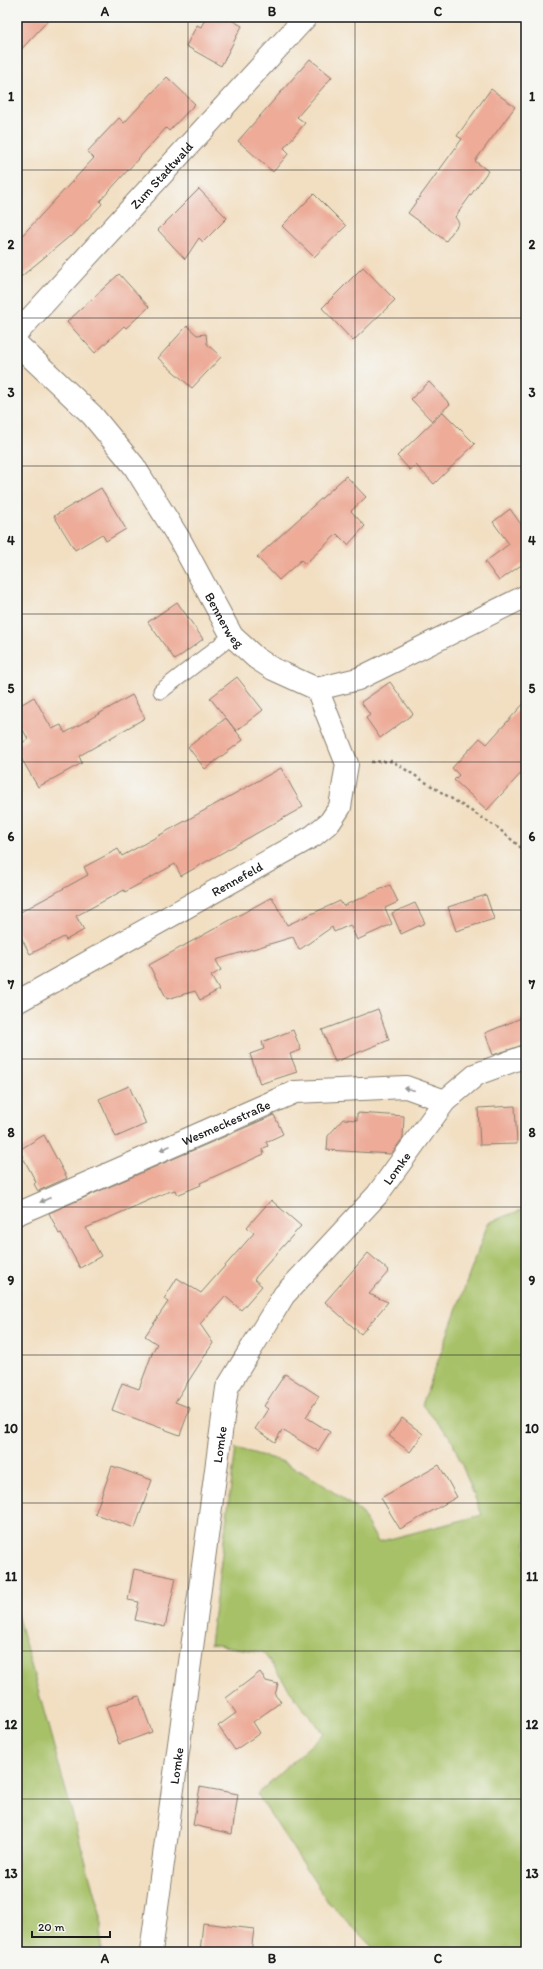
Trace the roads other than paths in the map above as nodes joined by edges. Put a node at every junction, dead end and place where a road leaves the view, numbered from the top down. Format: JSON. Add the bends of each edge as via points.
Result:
{"nodes":[{"id":1,"x":306,"y":17,"type":"edge"},
{"id":2,"x":17,"y":333,"type":"edge"},
{"id":3,"x":21,"y":355,"type":"edge"},
{"id":4,"x":526,"y":596,"type":"edge"},
{"id":5,"x":232,"y":636,"type":"junction"},
{"id":6,"x":317,"y":688,"type":"junction"},
{"id":7,"x":161,"y":691,"type":"dead end"},
{"id":8,"x":17,"y":1002,"type":"edge"},
{"id":9,"x":526,"y":1056,"type":"edge"},
{"id":10,"x":445,"y":1101,"type":"junction"},
{"id":11,"x":17,"y":1214,"type":"edge"},
{"id":12,"x":151,"y":1952,"type":"edge"}],
"edges":[{"from":1,"to":2,"type":"street","name":"Zum Stadtwald"},
{"from":3,"to":5,"type":"street","name":"Bennerweg","via":[[92,415],[134,466],[180,540]]},
{"from":4,"to":6,"type":"street","via":[[358,679]]},
{"from":5,"to":6,"type":"street","name":"Bennerweg","via":[[256,658],[273,669]]},
{"from":5,"to":7,"type":"lane"},
{"from":6,"to":8,"type":"street","name":"Rennefeld","via":[[347,764],[340,807],[330,822],[313,836]]},
{"from":9,"to":10,"type":"street","name":"Lomke","via":[[477,1074]]},
{"from":10,"to":11,"type":"street","name":"Wesmeckestraße","one_way":true,"via":[[406,1087],[295,1092]]},
{"from":10,"to":12,"type":"street","name":"Lomke","via":[[377,1195],[284,1295],[227,1388]]}]}
